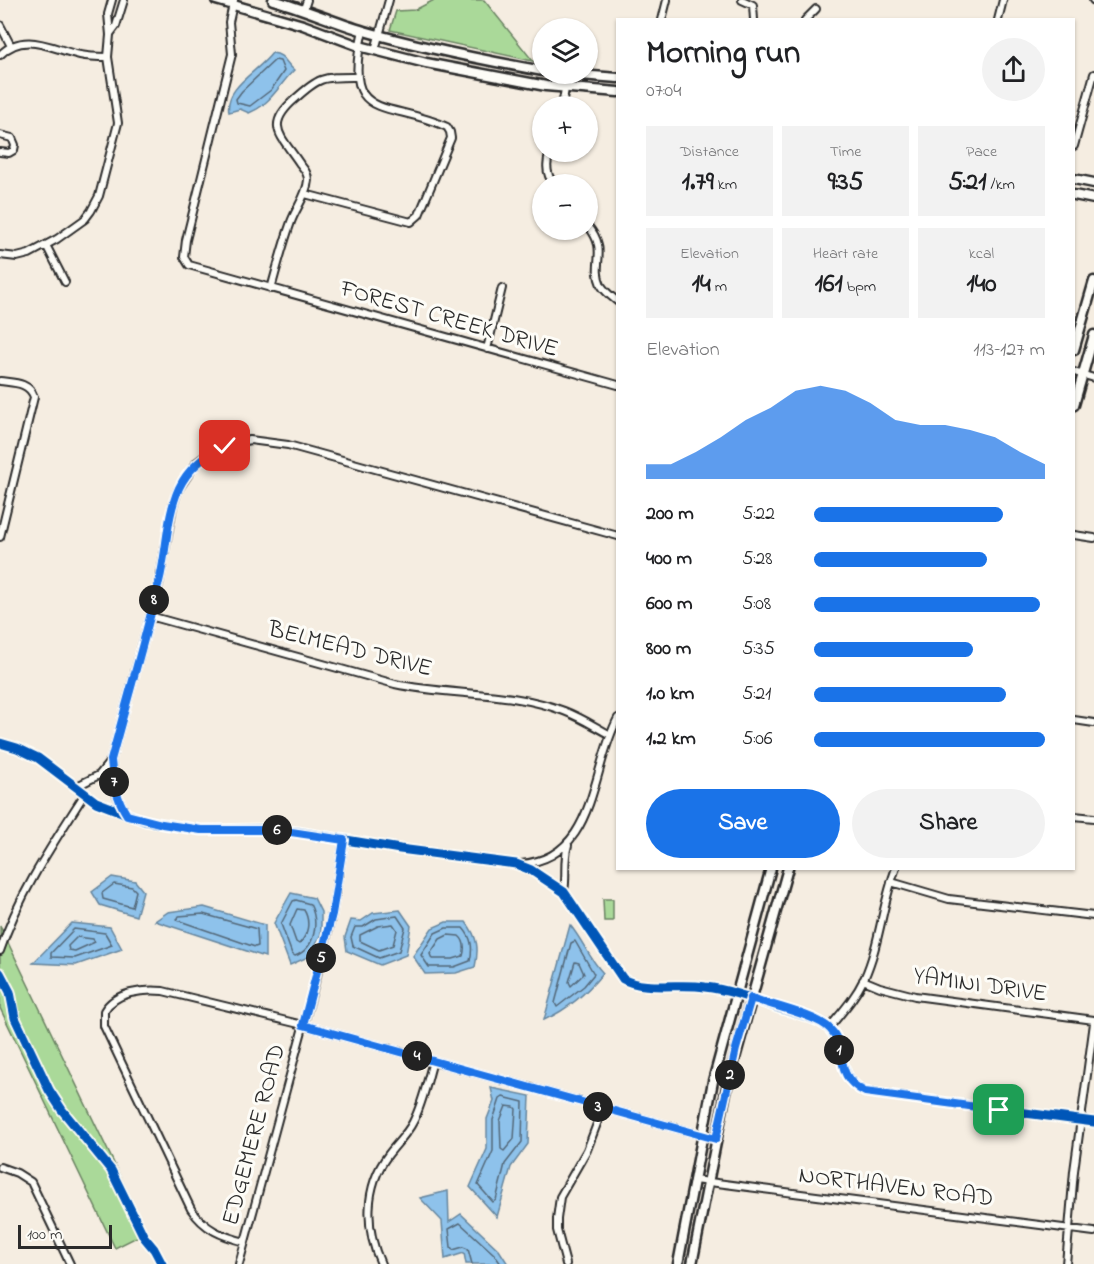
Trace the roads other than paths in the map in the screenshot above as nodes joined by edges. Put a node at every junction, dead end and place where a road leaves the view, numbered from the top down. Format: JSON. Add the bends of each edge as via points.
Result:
{"nodes":[{"id":1,"x":112,"y":0,"type":"edge"},
{"id":2,"x":124,"y":0,"type":"edge"},
{"id":3,"x":217,"y":0,"type":"edge"},
{"id":4,"x":273,"y":0,"type":"edge"},
{"id":5,"x":388,"y":0,"type":"edge"},
{"id":6,"x":667,"y":0,"type":"edge"},
{"id":7,"x":1003,"y":0,"type":"edge"},
{"id":8,"x":745,"y":1,"type":"edge"},
{"id":9,"x":234,"y":2,"type":"edge"},
{"id":10,"x":305,"y":4,"type":"edge"},
{"id":11,"x":816,"y":9,"type":"dead end"},
{"id":12,"x":662,"y":18,"type":"edge"},
{"id":13,"x":754,"y":18,"type":"edge"},
{"id":14,"x":807,"y":18,"type":"edge"},
{"id":15,"x":998,"y":18,"type":"edge"},
{"id":16,"x":0,"y":25,"type":"edge"},
{"id":17,"x":363,"y":30,"type":"junction"},
{"id":18,"x":110,"y":35,"type":"junction"},
{"id":19,"x":380,"y":35,"type":"junction"},
{"id":20,"x":11,"y":46,"type":"junction"},
{"id":21,"x":359,"y":46,"type":"junction"},
{"id":22,"x":375,"y":50,"type":"junction"},
{"id":23,"x":0,"y":55,"type":"edge"},
{"id":24,"x":108,"y":57,"type":"junction"},
{"id":25,"x":532,"y":69,"type":"edge"},
{"id":26,"x":1094,"y":74,"type":"edge"},
{"id":27,"x":598,"y":76,"type":"edge"},
{"id":28,"x":357,"y":77,"type":"junction"},
{"id":29,"x":616,"y":78,"type":"edge"},
{"id":30,"x":546,"y":86,"type":"joint"},
{"id":31,"x":565,"y":89,"type":"junction"},
{"id":32,"x":616,"y":92,"type":"edge"},
{"id":33,"x":564,"y":96,"type":"edge"},
{"id":34,"x":0,"y":135,"type":"edge"},
{"id":35,"x":1075,"y":142,"type":"edge"},
{"id":36,"x":0,"y":152,"type":"edge"},
{"id":37,"x":1075,"y":179,"type":"edge"},
{"id":38,"x":1094,"y":183,"type":"edge"},
{"id":39,"x":305,"y":194,"type":"junction"},
{"id":40,"x":1075,"y":195,"type":"edge"},
{"id":41,"x":1094,"y":199,"type":"edge"},
{"id":42,"x":598,"y":240,"type":"edge"},
{"id":43,"x":46,"y":245,"type":"junction"},
{"id":44,"x":0,"y":255,"type":"edge"},
{"id":45,"x":1094,"y":281,"type":"edge"},
{"id":46,"x":65,"y":282,"type":"dead end"},
{"id":47,"x":502,"y":288,"type":"dead end"},
{"id":48,"x":271,"y":289,"type":"junction"},
{"id":49,"x":616,"y":300,"type":"edge"},
{"id":50,"x":1094,"y":335,"type":"edge"},
{"id":51,"x":1075,"y":347,"type":"edge"},
{"id":52,"x":487,"y":350,"type":"junction"},
{"id":53,"x":1078,"y":373,"type":"edge"},
{"id":54,"x":1094,"y":378,"type":"edge"},
{"id":55,"x":0,"y":381,"type":"edge"},
{"id":56,"x":616,"y":384,"type":"edge"},
{"id":57,"x":1075,"y":397,"type":"edge"},
{"id":58,"x":616,"y":535,"type":"edge"},
{"id":59,"x":1075,"y":535,"type":"edge"},
{"id":60,"x":0,"y":537,"type":"edge"},
{"id":61,"x":1094,"y":538,"type":"edge"},
{"id":62,"x":150,"y":616,"type":"junction"},
{"id":63,"x":1075,"y":720,"type":"edge"},
{"id":64,"x":616,"y":722,"type":"edge"},
{"id":65,"x":1094,"y":723,"type":"edge"},
{"id":66,"x":609,"y":734,"type":"junction"},
{"id":67,"x":0,"y":743,"type":"edge"},
{"id":68,"x":111,"y":760,"type":"junction"},
{"id":69,"x":75,"y":787,"type":"junction"},
{"id":70,"x":84,"y":795,"type":"junction"},
{"id":71,"x":127,"y":815,"type":"junction"},
{"id":72,"x":1075,"y":816,"type":"edge"},
{"id":73,"x":1094,"y":818,"type":"edge"},
{"id":74,"x":344,"y":840,"type":"junction"},
{"id":75,"x":568,"y":844,"type":"junction"},
{"id":76,"x":516,"y":864,"type":"junction"},
{"id":77,"x":770,"y":870,"type":"edge"},
{"id":78,"x":787,"y":870,"type":"edge"},
{"id":79,"x":895,"y":870,"type":"edge"},
{"id":80,"x":891,"y":882,"type":"junction"},
{"id":81,"x":564,"y":892,"type":"junction"},
{"id":82,"x":1094,"y":916,"type":"edge"},
{"id":83,"x":0,"y":951,"type":"edge"},
{"id":84,"x":863,"y":980,"type":"junction"},
{"id":85,"x":736,"y":994,"type":"junction"},
{"id":86,"x":751,"y":998,"type":"junction"},
{"id":87,"x":1094,"y":1021,"type":"edge"},
{"id":88,"x":303,"y":1025,"type":"junction"},
{"id":89,"x":829,"y":1028,"type":"junction"},
{"id":90,"x":433,"y":1060,"type":"junction"},
{"id":91,"x":603,"y":1108,"type":"junction"},
{"id":92,"x":1080,"y":1121,"type":"junction"},
{"id":93,"x":1094,"y":1122,"type":"edge"},
{"id":94,"x":703,"y":1135,"type":"junction"},
{"id":95,"x":716,"y":1139,"type":"junction"},
{"id":96,"x":0,"y":1167,"type":"edge"},
{"id":97,"x":694,"y":1180,"type":"junction"},
{"id":98,"x":707,"y":1181,"type":"junction"},
{"id":99,"x":1070,"y":1229,"type":"junction"},
{"id":100,"x":1094,"y":1232,"type":"edge"},
{"id":101,"x":245,"y":1242,"type":"junction"},
{"id":102,"x":70,"y":1264,"type":"edge"},
{"id":103,"x":239,"y":1264,"type":"edge"},
{"id":104,"x":381,"y":1264,"type":"edge"},
{"id":105,"x":566,"y":1264,"type":"edge"},
{"id":106,"x":678,"y":1264,"type":"edge"},
{"id":107,"x":692,"y":1264,"type":"edge"},
{"id":108,"x":1066,"y":1264,"type":"edge"}],
"edges":[{"from":1,"to":18,"type":"street","via":[[108,14]]},
{"from":2,"to":18,"type":"street","via":[[117,26]]},
{"from":3,"to":9,"type":"main road"},
{"from":4,"to":10,"type":"main road"},
{"from":5,"to":19,"type":"street"},
{"from":6,"to":12,"type":"street"},
{"from":7,"to":15,"type":"street"},
{"from":8,"to":13,"type":"street","via":[[753,5]]},
{"from":9,"to":21,"type":"main road"},
{"from":9,"to":48,"type":"street","name":"FOREST CREEK DRIVE","via":[[229,22],[232,54],[184,257],[192,266]]},
{"from":10,"to":17,"type":"main road"},
{"from":11,"to":14,"type":"street"},
{"from":16,"to":20,"type":"street"},
{"from":17,"to":19,"type":"main road"},
{"from":17,"to":21,"type":"street"},
{"from":18,"to":24,"type":"street"},
{"from":19,"to":22,"type":"street"},
{"from":19,"to":25,"type":"main road"},
{"from":20,"to":23,"type":"street"},
{"from":20,"to":24,"type":"street","via":[[33,42],[84,56]]},
{"from":21,"to":22,"type":"main road"},
{"from":21,"to":28,"type":"street"},
{"from":22,"to":30,"type":"main road"},
{"from":24,"to":43,"type":"street","via":[[118,123],[99,196],[85,219]]},
{"from":26,"to":35,"type":"street"},
{"from":27,"to":29,"type":"main road"},
{"from":28,"to":39,"type":"street","via":[[327,77],[313,82],[278,117],[279,132],[308,176]]},
{"from":28,"to":39,"type":"street","via":[[360,89],[372,103],[440,124],[450,132],[451,138],[419,215],[411,222]]},
{"from":30,"to":31,"type":"main road"},
{"from":31,"to":32,"type":"main road"},
{"from":31,"to":33,"type":"street"},
{"from":34,"to":36,"type":"street","via":[[12,138],[15,145],[12,152]]},
{"from":37,"to":38,"type":"main road"},
{"from":39,"to":48,"type":"street","via":[[290,224]]},
{"from":40,"to":41,"type":"main road"},
{"from":42,"to":49,"type":"street","via":[[602,287]]},
{"from":43,"to":44,"type":"street","via":[[17,257]]},
{"from":43,"to":46,"type":"street"},
{"from":45,"to":51,"type":"main road"},
{"from":47,"to":52,"type":"street"},
{"from":48,"to":52,"type":"street","name":"FOREST CREEK DRIVE"},
{"from":50,"to":53,"type":"main road"},
{"from":52,"to":56,"type":"street","name":"FOREST CREEK DRIVE"},
{"from":53,"to":54,"type":"street"},
{"from":53,"to":57,"type":"main road"},
{"from":55,"to":60,"type":"street","via":[[27,387],[33,393],[34,403]]},
{"from":58,"to":62,"type":"street","via":[[270,441],[250,440],[212,452],[197,462],[178,490]]},
{"from":59,"to":61,"type":"street"},
{"from":62,"to":66,"type":"street","name":"BELMEAD DRIVE","via":[[395,684],[538,703],[564,711]]},
{"from":62,"to":68,"type":"street"},
{"from":63,"to":65,"type":"street"},
{"from":64,"to":66,"type":"street"},
{"from":66,"to":75,"type":"street","via":[[589,806]]},
{"from":67,"to":69,"type":"street","via":[[38,758]]},
{"from":68,"to":69,"type":"street","via":[[99,775]]},
{"from":68,"to":71,"type":"street","via":[[116,793]]},
{"from":69,"to":70,"type":"street"},
{"from":70,"to":71,"type":"street"},
{"from":70,"to":83,"type":"street","via":[[45,856],[14,914]]},
{"from":71,"to":74,"type":"street","via":[[201,830],[278,830]]},
{"from":72,"to":73,"type":"street"},
{"from":74,"to":76,"type":"street"},
{"from":74,"to":88,"type":"street","name":"EDGEMERE ROAD","via":[[332,914]]},
{"from":75,"to":76,"type":"street","via":[[543,861]]},
{"from":75,"to":81,"type":"street"},
{"from":76,"to":81,"type":"street"},
{"from":77,"to":85,"type":"main road"},
{"from":78,"to":86,"type":"main road"},
{"from":79,"to":80,"type":"street"},
{"from":80,"to":82,"type":"street","via":[[949,899]]},
{"from":80,"to":84,"type":"street"},
{"from":81,"to":85,"type":"street","via":[[628,981],[698,986]]},
{"from":84,"to":87,"type":"street","name":"YAMINI DRIVE","via":[[915,996]]},
{"from":84,"to":89,"type":"street","via":[[852,1001]]},
{"from":85,"to":86,"type":"street"},
{"from":85,"to":94,"type":"main road"},
{"from":86,"to":89,"type":"street"},
{"from":86,"to":95,"type":"main road"},
{"from":87,"to":92,"type":"street"},
{"from":88,"to":90,"type":"street"},
{"from":88,"to":101,"type":"street","name":"EDGEMERE ROAD"},
{"from":88,"to":101,"type":"street","via":[[154,990],[115,1000],[103,1017],[192,1209],[206,1227]]},
{"from":89,"to":92,"type":"street","via":[[837,1041],[847,1078],[865,1092]]},
{"from":90,"to":91,"type":"street"},
{"from":90,"to":104,"type":"street","via":[[412,1124],[387,1156],[373,1185],[369,1228]]},
{"from":91,"to":94,"type":"street"},
{"from":91,"to":105,"type":"street","via":[[587,1150],[561,1197],[557,1230]]},
{"from":92,"to":93,"type":"street"},
{"from":92,"to":99,"type":"street"},
{"from":94,"to":95,"type":"street"},
{"from":94,"to":97,"type":"main road"},
{"from":95,"to":98,"type":"main road"},
{"from":96,"to":102,"type":"street","via":[[31,1182]]},
{"from":97,"to":98,"type":"street","name":"NORTHAVEN ROAD"},
{"from":97,"to":106,"type":"main road"},
{"from":98,"to":99,"type":"street","name":"NORTHAVEN ROAD"},
{"from":98,"to":107,"type":"main road"},
{"from":99,"to":100,"type":"street","name":"NORTHAVEN ROAD"},
{"from":99,"to":108,"type":"street"},
{"from":101,"to":103,"type":"street","name":"EDGEMERE ROAD"}]}
